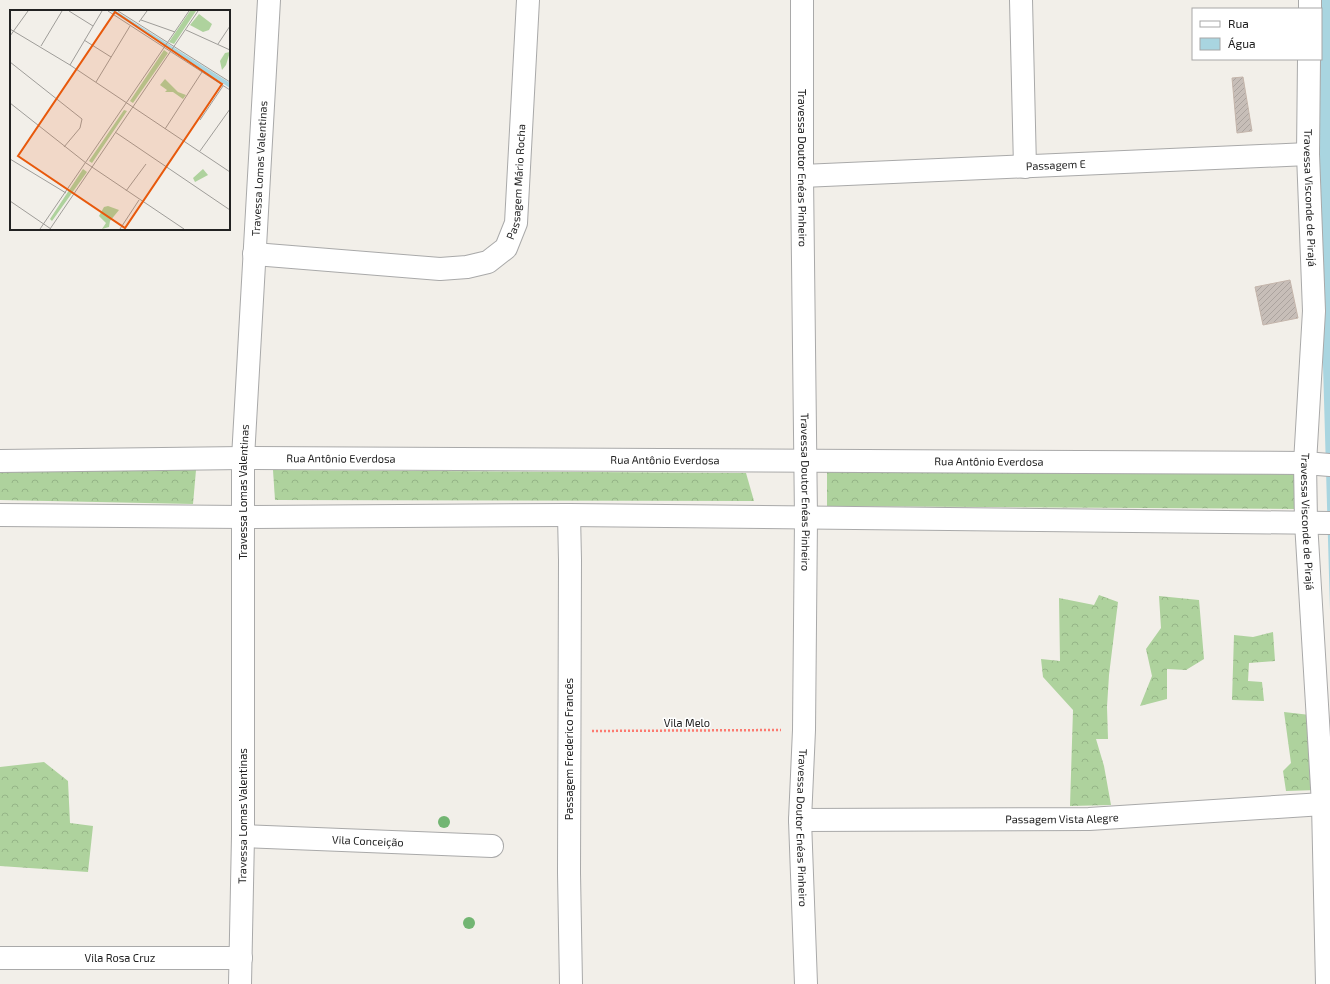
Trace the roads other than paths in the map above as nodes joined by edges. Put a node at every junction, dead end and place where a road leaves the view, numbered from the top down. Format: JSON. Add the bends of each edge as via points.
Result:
{"nodes":[{"id":1,"x":269,"y":0,"type":"edge"},
{"id":2,"x":528,"y":0,"type":"edge"},
{"id":3,"x":802,"y":0,"type":"edge"},
{"id":4,"x":1021,"y":0,"type":"edge"},
{"id":5,"x":1309,"y":60,"type":"edge"},
{"id":6,"x":1308,"y":154,"type":"junction"},
{"id":7,"x":1025,"y":166,"type":"junction"},
{"id":8,"x":802,"y":176,"type":"junction"},
{"id":9,"x":254,"y":254,"type":"junction"},
{"id":10,"x":243,"y":458,"type":"junction"},
{"id":11,"x":0,"y":461,"type":"edge"},
{"id":12,"x":805,"y":461,"type":"junction"},
{"id":13,"x":1316,"y":464,"type":"edge"},
{"id":14,"x":0,"y":515,"type":"edge"},
{"id":15,"x":569,"y":515,"type":"junction"},
{"id":16,"x":243,"y":517,"type":"junction"},
{"id":17,"x":806,"y":518,"type":"junction"},
{"id":18,"x":1316,"y":522,"type":"edge"},
{"id":19,"x":1323,"y":804,"type":"junction"},
{"id":20,"x":800,"y":820,"type":"junction"},
{"id":21,"x":243,"y":836,"type":"junction"},
{"id":22,"x":492,"y":846,"type":"dead end"},
{"id":23,"x":0,"y":958,"type":"edge"},
{"id":24,"x":241,"y":958,"type":"junction"},
{"id":25,"x":240,"y":984,"type":"edge"},
{"id":26,"x":571,"y":984,"type":"edge"},
{"id":27,"x":806,"y":984,"type":"edge"},
{"id":28,"x":1327,"y":984,"type":"edge"}],
"edges":[{"from":1,"to":9,"type":"street","name":"Travessa Lomas Valentinas"},
{"from":2,"to":9,"type":"street","name":"Passagem Mário Rocha","via":[[516,222],[506,248],[488,262],[440,269]]},
{"from":3,"to":8,"type":"street","name":"Travessa Doutor Enéas Pinheiro"},
{"from":4,"to":7,"type":"street"},
{"from":5,"to":6,"type":"street","name":"Travessa Visconde de Pirajá"},
{"from":6,"to":7,"type":"street","name":"Passagem E"},
{"from":6,"to":13,"type":"street","name":"Travessa Visconde de Pirajá"},
{"from":7,"to":8,"type":"street","name":"Passagem E"},
{"from":8,"to":12,"type":"street","name":"Travessa Doutor Enéas Pinheiro"},
{"from":9,"to":10,"type":"street","name":"Travessa Lomas Valentinas"},
{"from":10,"to":11,"type":"street","name":"Rua Antônio Everdosa"},
{"from":10,"to":12,"type":"street","name":"Rua Antônio Everdosa"},
{"from":10,"to":16,"type":"street","name":"Travessa Lomas Valentinas"},
{"from":12,"to":13,"type":"street","name":"Rua Antônio Everdosa"},
{"from":12,"to":17,"type":"street","name":"Travessa Doutor Enéas Pinheiro"},
{"from":13,"to":18,"type":"street","name":"Travessa Visconde de Pirajá"},
{"from":14,"to":16,"type":"street"},
{"from":15,"to":16,"type":"street"},
{"from":15,"to":17,"type":"street"},
{"from":15,"to":26,"type":"street","name":"Passagem Frederico Francês"},
{"from":16,"to":21,"type":"street","name":"Travessa Lomas Valentinas"},
{"from":17,"to":18,"type":"street"},
{"from":17,"to":20,"type":"street","name":"Travessa Doutor Enéas Pinheiro","via":[[804,730]]},
{"from":18,"to":19,"type":"street","name":"Travessa Visconde de Pirajá"},
{"from":19,"to":20,"type":"street","name":"Passagem Vista Alegre","via":[[1088,819]]},
{"from":19,"to":28,"type":"street","name":"Travessa Visconde de Pirajá"},
{"from":20,"to":27,"type":"street","name":"Travessa Doutor Enéas Pinheiro"},
{"from":21,"to":22,"type":"street","name":"Vila Conceição"},
{"from":21,"to":24,"type":"street","name":"Travessa Lomas Valentinas"},
{"from":23,"to":24,"type":"street","name":"Vila Rosa Cruz"},
{"from":24,"to":25,"type":"street","name":"Travessa Lomas Valentinas"}]}
